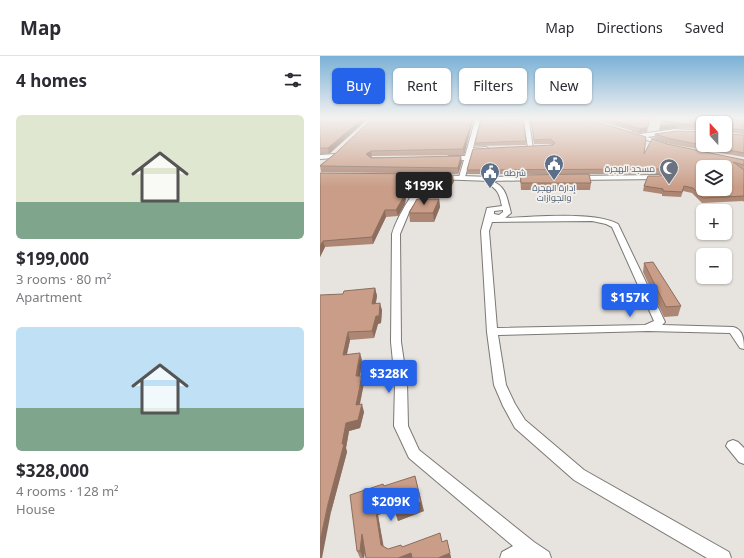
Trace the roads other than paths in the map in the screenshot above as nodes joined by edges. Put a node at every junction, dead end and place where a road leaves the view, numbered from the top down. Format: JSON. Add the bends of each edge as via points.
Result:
{"nodes":[{"id":1,"x":472,"y":141,"type":"edge"},
{"id":2,"x":532,"y":141,"type":"edge"},
{"id":3,"x":655,"y":141,"type":"edge"},
{"id":4,"x":669,"y":146,"type":"edge"},
{"id":5,"x":523,"y":148,"type":"edge"},
{"id":6,"x":493,"y":149,"type":"edge"},
{"id":7,"x":470,"y":150,"type":"junction"},
{"id":8,"x":320,"y":157,"type":"edge"},
{"id":9,"x":444,"y":158,"type":"edge"},
{"id":10,"x":467,"y":158,"type":"junction"},
{"id":11,"x":325,"y":164,"type":"edge"},
{"id":12,"x":397,"y":176,"type":"edge"},
{"id":13,"x":434,"y":176,"type":"junction"},
{"id":14,"x":462,"y":177,"type":"junction"},
{"id":15,"x":659,"y":177,"type":"edge"},
{"id":16,"x":546,"y":178,"type":"edge"},
{"id":17,"x":561,"y":178,"type":"edge"},
{"id":18,"x":491,"y":184,"type":"junction"},
{"id":19,"x":489,"y":218,"type":"junction"},
{"id":20,"x":646,"y":328,"type":"junction"},
{"id":21,"x":492,"y":332,"type":"junction"},
{"id":22,"x":744,"y":346,"type":"edge"},
{"id":23,"x":744,"y":446,"type":"edge"},
{"id":24,"x":744,"y":458,"type":"edge"},
{"id":25,"x":528,"y":548,"type":"junction"},
{"id":26,"x":508,"y":558,"type":"edge"},
{"id":27,"x":543,"y":558,"type":"edge"},
{"id":28,"x":723,"y":558,"type":"edge"}],
"edges":[{"from":1,"to":7,"type":"street"},
{"from":2,"to":5,"type":"street","via":[[534,147]]},
{"from":3,"to":4,"type":"street"},
{"from":6,"to":7,"type":"street"},
{"from":7,"to":10,"type":"street"},
{"from":8,"to":11,"type":"street","via":[[338,153]]},
{"from":9,"to":10,"type":"street"},
{"from":10,"to":14,"type":"street"},
{"from":12,"to":13,"type":"street"},
{"from":13,"to":14,"type":"street"},
{"from":13,"to":25,"type":"street","via":[[418,190],[398,224],[396,234],[396,342],[401,382],[400,426],[414,454]]},
{"from":14,"to":18,"type":"street"},
{"from":15,"to":17,"type":"street"},
{"from":16,"to":18,"type":"street"},
{"from":18,"to":19,"type":"street","via":[[498,186],[504,195],[507,214],[500,218]]},
{"from":19,"to":20,"type":"street","via":[[592,219],[615,226],[660,322]]},
{"from":19,"to":21,"type":"street","via":[[485,231]]},
{"from":20,"to":21,"type":"street"},
{"from":20,"to":22,"type":"street","via":[[733,330]]},
{"from":21,"to":28,"type":"street","via":[[500,385],[520,424],[579,475]]},
{"from":23,"to":24,"type":"street","via":[[733,446]]},
{"from":25,"to":26,"type":"street"},
{"from":25,"to":27,"type":"street"}]}
